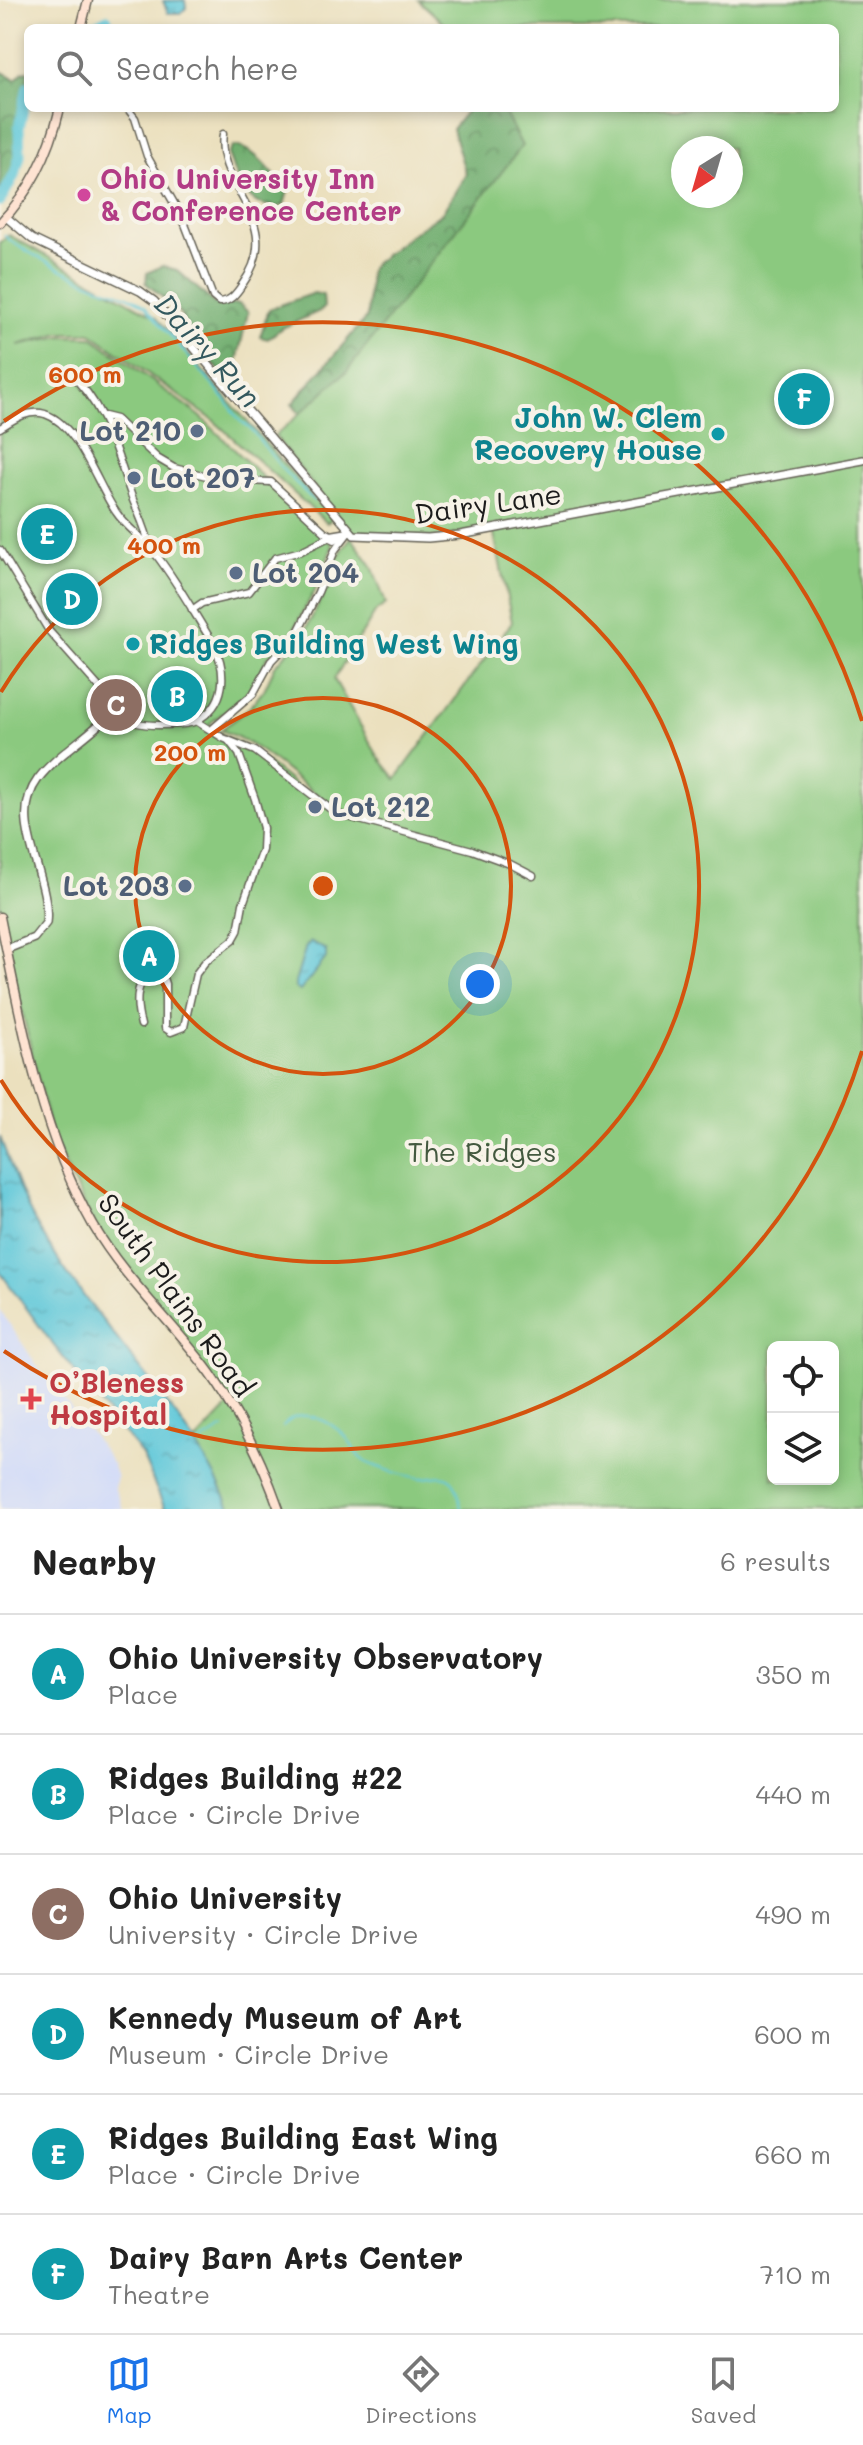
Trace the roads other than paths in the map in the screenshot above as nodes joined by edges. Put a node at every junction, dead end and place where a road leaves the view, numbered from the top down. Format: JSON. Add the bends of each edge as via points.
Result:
{"nodes":[{"id":1,"x":88,"y":0,"type":"edge"},
{"id":2,"x":82,"y":24,"type":"edge"},
{"id":3,"x":59,"y":112,"type":"edge"},
{"id":4,"x":130,"y":112,"type":"edge"},
{"id":5,"x":223,"y":134,"type":"dead end"},
{"id":6,"x":3,"y":220,"type":"edge"},
{"id":7,"x":68,"y":372,"type":"dead end"},
{"id":8,"x":104,"y":416,"type":"junction"},
{"id":9,"x":0,"y":428,"type":"edge"},
{"id":10,"x":863,"y":460,"type":"edge"},
{"id":11,"x":349,"y":532,"type":"junction"},
{"id":12,"x":150,"y":548,"type":"junction"},
{"id":13,"x":0,"y":550,"type":"edge"},
{"id":14,"x":192,"y":610,"type":"junction"},
{"id":15,"x":112,"y":712,"type":"junction"},
{"id":16,"x":196,"y":721,"type":"junction"},
{"id":17,"x":211,"y":730,"type":"junction"},
{"id":18,"x":228,"y":740,"type":"junction"},
{"id":19,"x":533,"y":876,"type":"dead end"},
{"id":20,"x":0,"y":917,"type":"edge"},
{"id":21,"x":7,"y":949,"type":"junction"},
{"id":22,"x":141,"y":1025,"type":"dead end"},
{"id":23,"x":279,"y":1509,"type":"edge"}],
"edges":[{"from":1,"to":2,"type":"main road"},
{"from":3,"to":6,"type":"main road","via":[[40,165]]},
{"from":4,"to":5,"type":"street","via":[[219,302],[229,300],[243,283],[258,251],[252,220],[224,153]]},
{"from":6,"to":11,"type":"street","via":[[154,301]]},
{"from":7,"to":8,"type":"street"},
{"from":8,"to":11,"type":"street","via":[[116,419],[166,465],[223,480],[271,482],[325,532]]},
{"from":8,"to":12,"type":"street"},
{"from":9,"to":12,"type":"street","via":[[33,413],[59,422],[114,510]]},
{"from":10,"to":11,"type":"street","name":"Dairy Lane","via":[[450,537],[382,538]]},
{"from":11,"to":14,"type":"street","via":[[275,558],[245,595],[202,603]]},
{"from":11,"to":17,"type":"street","via":[[335,550],[297,634],[271,661],[247,702]]},
{"from":12,"to":14,"type":"street"},
{"from":13,"to":15,"type":"street","via":[[49,631],[104,693]]},
{"from":14,"to":16,"type":"street","via":[[218,653],[223,679],[217,702]]},
{"from":15,"to":16,"type":"street","via":[[142,724]]},
{"from":15,"to":21,"type":"street","via":[[47,769],[29,795],[27,819],[46,923],[34,938]]},
{"from":16,"to":17,"type":"street"},
{"from":17,"to":18,"type":"street"},
{"from":18,"to":19,"type":"street","via":[[255,751],[337,814],[472,850]]},
{"from":18,"to":22,"type":"street","via":[[239,754],[263,828],[241,924],[236,936],[196,974],[184,1027],[171,1032],[165,1028],[165,984],[155,972],[145,976],[139,988]]},
{"from":20,"to":21,"type":"main road","name":"South Plains Road"},
{"from":21,"to":23,"type":"main road","name":"South Plains Road","via":[[40,1095],[69,1179],[121,1267],[210,1373],[264,1469]]}]}
